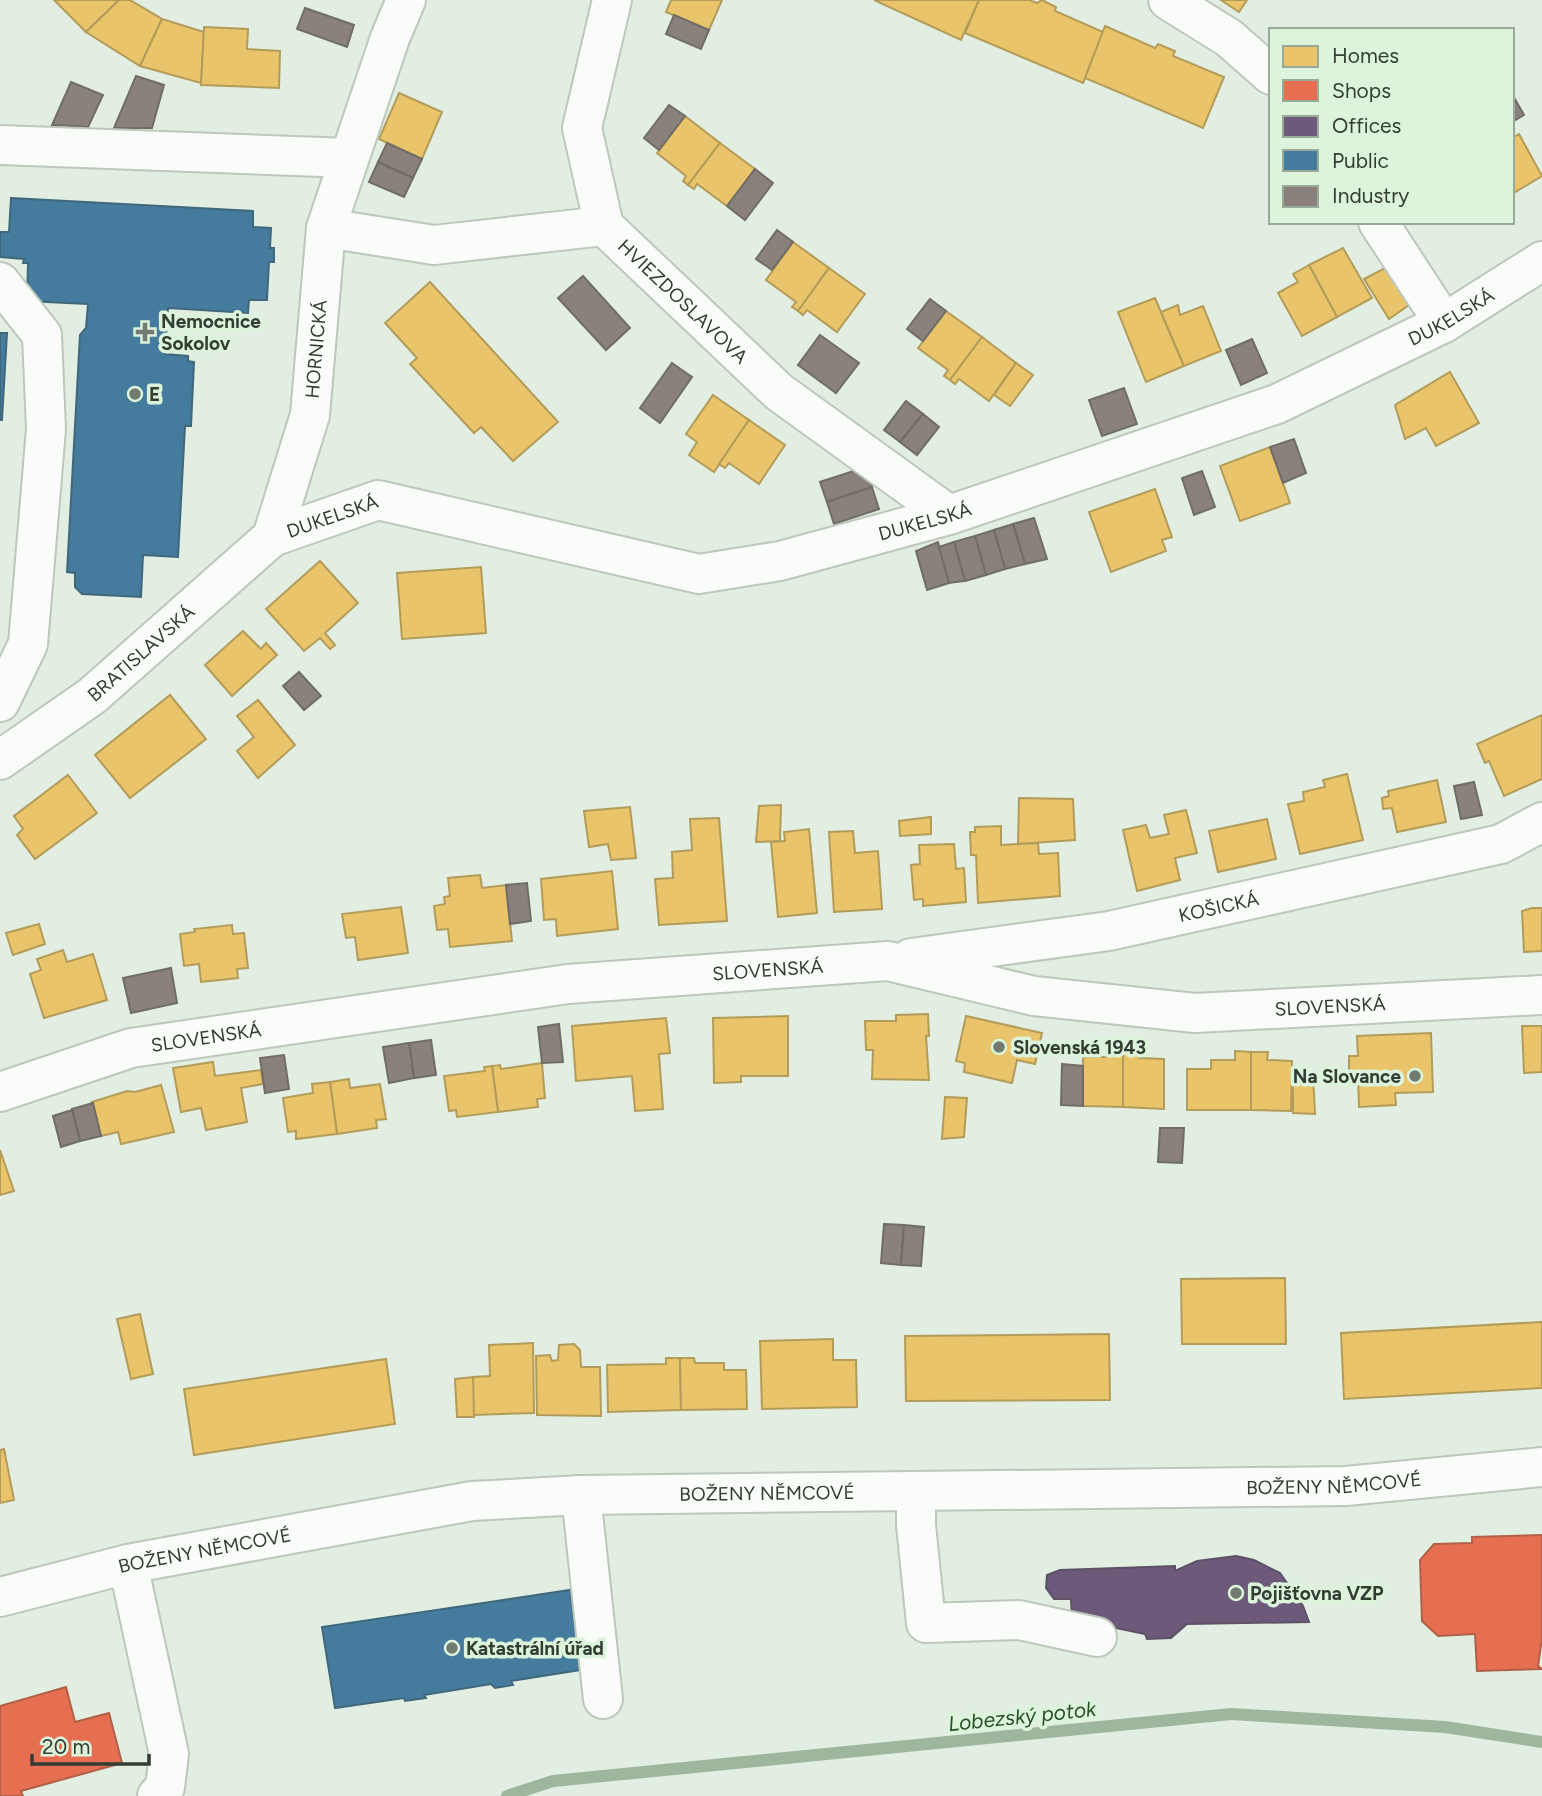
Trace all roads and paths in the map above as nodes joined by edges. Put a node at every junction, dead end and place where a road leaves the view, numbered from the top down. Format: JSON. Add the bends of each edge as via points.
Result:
{"nodes":[{"id":1,"x":406,"y":0,"type":"edge"},
{"id":2,"x":612,"y":0,"type":"edge"},
{"id":3,"x":1168,"y":0,"type":"edge"},
{"id":4,"x":1269,"y":73,"type":"edge"},
{"id":5,"x":0,"y":145,"type":"edge"},
{"id":6,"x":349,"y":158,"type":"junction"},
{"id":7,"x":1379,"y":224,"type":"edge"},
{"id":8,"x":604,"y":226,"type":"junction"},
{"id":9,"x":326,"y":228,"type":"junction"},
{"id":10,"x":1542,"y":261,"type":"edge"},
{"id":11,"x":0,"y":282,"type":"edge"},
{"id":12,"x":1444,"y":323,"type":"junction"},
{"id":13,"x":949,"y":515,"type":"junction"},
{"id":14,"x":272,"y":537,"type":"junction"},
{"id":15,"x":0,"y":702,"type":"edge"},
{"id":16,"x":0,"y":760,"type":"edge"},
{"id":17,"x":1542,"y":822,"type":"edge"},
{"id":18,"x":888,"y":961,"type":"junction"},
{"id":19,"x":1542,"y":995,"type":"edge"},
{"id":20,"x":0,"y":1092,"type":"edge"},
{"id":21,"x":1542,"y":1467,"type":"edge"},
{"id":22,"x":916,"y":1491,"type":"junction"},
{"id":23,"x":581,"y":1495,"type":"junction"},
{"id":24,"x":128,"y":1564,"type":"junction"},
{"id":25,"x":0,"y":1597,"type":"edge"},
{"id":26,"x":1097,"y":1637,"type":"dead end"},
{"id":27,"x":603,"y":1699,"type":"dead end"},
{"id":28,"x":158,"y":1796,"type":"edge"}],
"edges":[{"from":1,"to":6,"type":"street","name":"HORNICKÁ"},
{"from":2,"to":8,"type":"street","name":"HVIEZDOSLAVOVA","via":[[582,128]]},
{"from":3,"to":4,"type":"street","via":[[1229,38]]},
{"from":5,"to":6,"type":"street"},
{"from":6,"to":9,"type":"street","name":"HORNICKÁ"},
{"from":7,"to":12,"type":"street"},
{"from":8,"to":9,"type":"street","via":[[434,245]]},
{"from":8,"to":13,"type":"street","name":"HVIEZDOSLAVOVA","via":[[779,392]]},
{"from":9,"to":14,"type":"street","name":"HORNICKÁ","via":[[310,415]]},
{"from":10,"to":12,"type":"street","name":"DUKELSKÁ"},
{"from":11,"to":15,"type":"street","via":[[42,335],[46,429],[28,644]]},
{"from":12,"to":13,"type":"street","name":"DUKELSKÁ","via":[[1277,404]]},
{"from":13,"to":14,"type":"street","name":"DUKELSKÁ","via":[[780,561],[699,574],[378,500]]},
{"from":14,"to":16,"type":"street","name":"BRATISLAVSKÁ","via":[[92,696]]},
{"from":17,"to":18,"type":"street","name":"KOŠICKÁ","via":[[1501,844],[1109,931]]},
{"from":18,"to":19,"type":"street","name":"SLOVENSKÁ","via":[[1034,996],[1195,1013]]},
{"from":18,"to":20,"type":"street","name":"SLOVENSKÁ","via":[[568,984],[131,1048]]},
{"from":21,"to":22,"type":"street","name":"BOŽENY NĚMCOVÉ","via":[[1346,1486]]},
{"from":22,"to":23,"type":"street","name":"BOŽENY NĚMCOVÉ"},
{"from":22,"to":26,"type":"street","via":[[926,1623],[1019,1620]]},
{"from":23,"to":24,"type":"street","name":"BOŽENY NĚMCOVÉ","via":[[472,1501]]},
{"from":23,"to":27,"type":"street"},
{"from":24,"to":25,"type":"street","name":"BOŽENY NĚMCOVÉ"},
{"from":24,"to":28,"type":"street","via":[[169,1754],[165,1787]]}]}
